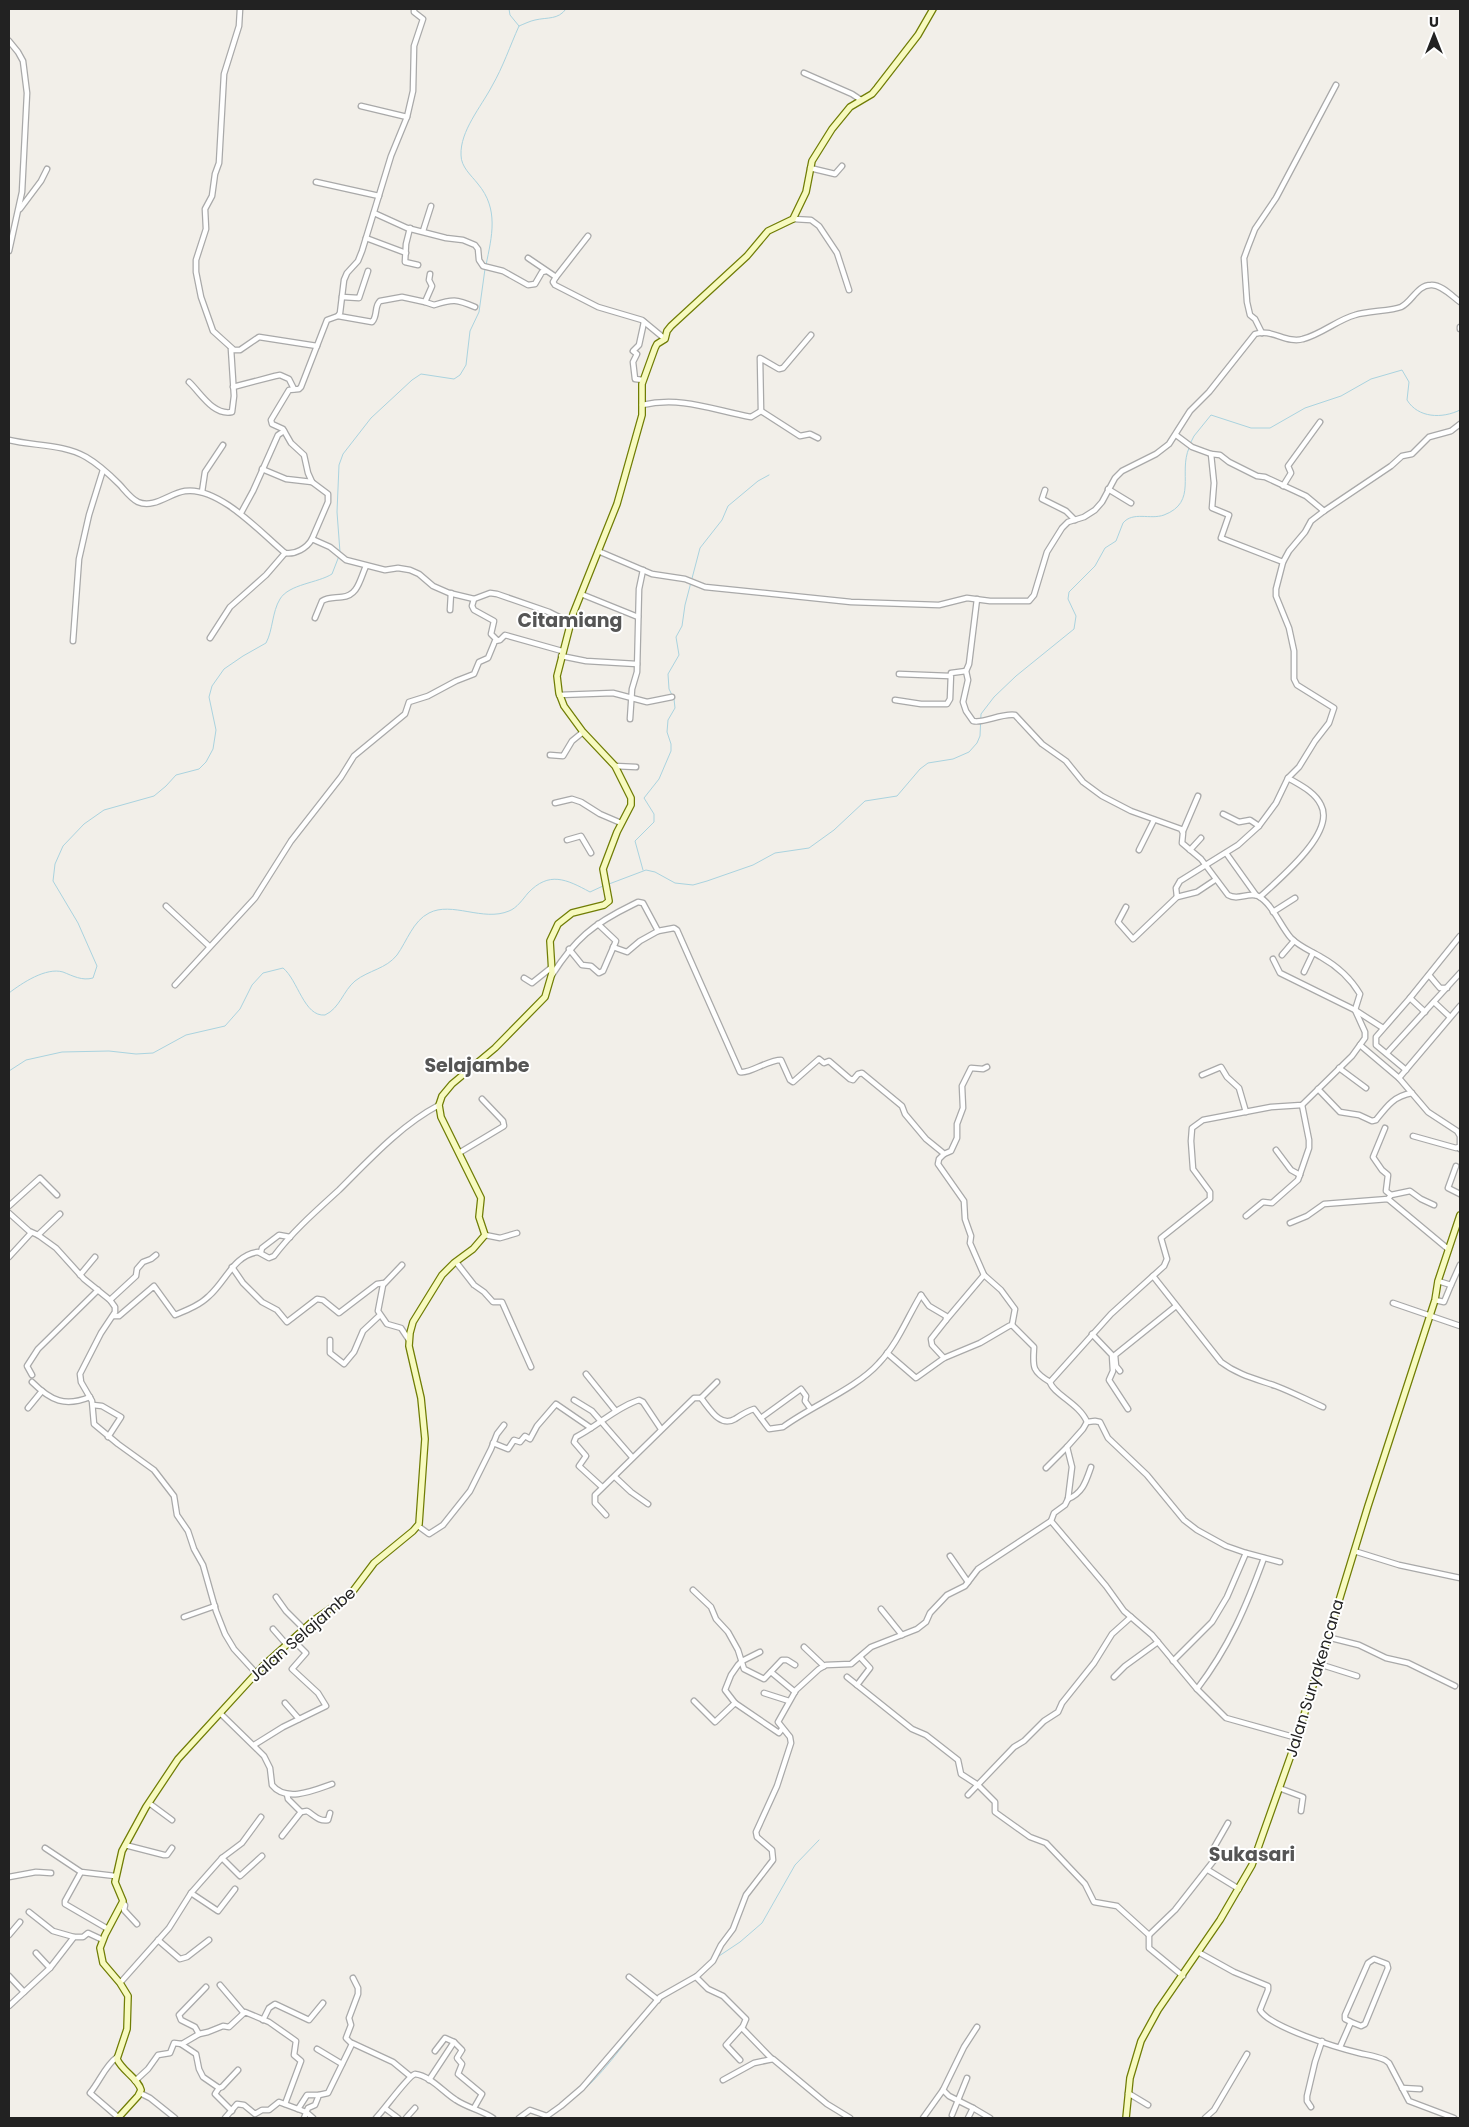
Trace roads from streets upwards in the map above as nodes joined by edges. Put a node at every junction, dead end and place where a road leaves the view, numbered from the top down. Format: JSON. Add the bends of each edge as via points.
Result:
{"nodes":[{"id":1,"x":240,"y":9,"type":"edge"},
{"id":2,"x":414,"y":9,"type":"edge"},
{"id":3,"x":933,"y":9,"type":"edge"},
{"id":4,"x":9,"y":41,"type":"edge"},
{"id":5,"x":804,"y":73,"type":"dead end"},
{"id":6,"x":1336,"y":85,"type":"dead end"},
{"id":7,"x":861,"y":100,"type":"junction"},
{"id":8,"x":361,"y":106,"type":"dead end"},
{"id":9,"x":407,"y":117,"type":"junction"},
{"id":10,"x":842,"y":166,"type":"dead end"},
{"id":11,"x":810,"y":168,"type":"junction"},
{"id":12,"x":47,"y":169,"type":"dead end"},
{"id":13,"x":316,"y":182,"type":"dead end"},
{"id":14,"x":379,"y":196,"type":"junction"},
{"id":15,"x":431,"y":206,"type":"dead end"},
{"id":16,"x":19,"y":210,"type":"junction"},
{"id":17,"x":374,"y":213,"type":"junction"},
{"id":18,"x":793,"y":219,"type":"junction"},
{"id":19,"x":410,"y":228,"type":"junction"},
{"id":20,"x":423,"y":231,"type":"junction"},
{"id":21,"x":588,"y":236,"type":"dead end"},
{"id":22,"x":366,"y":238,"type":"junction"},
{"id":23,"x":9,"y":251,"type":"edge"},
{"id":24,"x":406,"y":253,"type":"junction"},
{"id":25,"x":528,"y":258,"type":"dead end"},
{"id":26,"x":418,"y":265,"type":"dead end"},
{"id":27,"x":546,"y":271,"type":"junction"},
{"id":28,"x":368,"y":272,"type":"dead end"},
{"id":29,"x":430,"y":274,"type":"dead end"},
{"id":30,"x":556,"y":277,"type":"junction"},
{"id":31,"x":849,"y":290,"type":"dead end"},
{"id":32,"x":342,"y":297,"type":"junction"},
{"id":33,"x":426,"y":302,"type":"junction"},
{"id":34,"x":1460,"y":302,"type":"edge"},
{"id":35,"x":476,"y":307,"type":"dead end"},
{"id":36,"x":338,"y":316,"type":"junction"},
{"id":37,"x":644,"y":322,"type":"junction"},
{"id":38,"x":1262,"y":333,"type":"junction"},
{"id":39,"x":811,"y":335,"type":"dead end"},
{"id":40,"x":665,"y":339,"type":"junction"},
{"id":41,"x":317,"y":346,"type":"junction"},
{"id":42,"x":231,"y":349,"type":"junction"},
{"id":43,"x":643,"y":380,"type":"junction"},
{"id":44,"x":189,"y":382,"type":"dead end"},
{"id":45,"x":233,"y":387,"type":"junction"},
{"id":46,"x":294,"y":389,"type":"junction"},
{"id":47,"x":642,"y":405,"type":"junction"},
{"id":48,"x":761,"y":412,"type":"junction"},
{"id":49,"x":1320,"y":422,"type":"dead end"},
{"id":50,"x":1460,"y":424,"type":"edge"},
{"id":51,"x":284,"y":431,"type":"junction"},
{"id":52,"x":1176,"y":435,"type":"junction"},
{"id":53,"x":818,"y":438,"type":"dead end"},
{"id":54,"x":9,"y":440,"type":"edge"},
{"id":55,"x":223,"y":445,"type":"dead end"},
{"id":56,"x":1211,"y":454,"type":"junction"},
{"id":57,"x":262,"y":469,"type":"junction"},
{"id":58,"x":103,"y":470,"type":"junction"},
{"id":59,"x":312,"y":482,"type":"junction"},
{"id":60,"x":1283,"y":486,"type":"junction"},
{"id":61,"x":1045,"y":490,"type":"dead end"},
{"id":62,"x":1108,"y":490,"type":"junction"},
{"id":63,"x":202,"y":492,"type":"junction"},
{"id":64,"x":1131,"y":503,"type":"dead end"},
{"id":65,"x":1324,"y":511,"type":"junction"},
{"id":66,"x":241,"y":514,"type":"junction"},
{"id":67,"x":1076,"y":520,"type":"junction"},
{"id":68,"x":312,"y":539,"type":"junction"},
{"id":69,"x":598,"y":551,"type":"junction"},
{"id":70,"x":285,"y":553,"type":"junction"},
{"id":71,"x":1283,"y":562,"type":"junction"},
{"id":72,"x":366,"y":566,"type":"junction"},
{"id":73,"x":643,"y":570,"type":"junction"},
{"id":74,"x":451,"y":593,"type":"junction"},
{"id":75,"x":581,"y":594,"type":"junction"},
{"id":76,"x":474,"y":599,"type":"junction"},
{"id":77,"x":978,"y":599,"type":"junction"},
{"id":78,"x":450,"y":610,"type":"dead end"},
{"id":79,"x":638,"y":616,"type":"junction"},
{"id":80,"x":315,"y":618,"type":"dead end"},
{"id":81,"x":571,"y":623,"type":"junction"},
{"id":82,"x":210,"y":638,"type":"dead end"},
{"id":83,"x":497,"y":640,"type":"junction"},
{"id":84,"x":73,"y":641,"type":"dead end"},
{"id":85,"x":562,"y":653,"type":"junction"},
{"id":86,"x":637,"y":664,"type":"junction"},
{"id":87,"x":966,"y":671,"type":"junction"},
{"id":88,"x":898,"y":674,"type":"dead end"},
{"id":89,"x":950,"y":676,"type":"junction"},
{"id":90,"x":559,"y":695,"type":"junction"},
{"id":91,"x":672,"y":697,"type":"dead end"},
{"id":92,"x":632,"y":699,"type":"junction"},
{"id":93,"x":895,"y":700,"type":"dead end"},
{"id":94,"x":630,"y":719,"type":"dead end"},
{"id":95,"x":583,"y":732,"type":"junction"},
{"id":96,"x":550,"y":755,"type":"dead end"},
{"id":97,"x":614,"y":766,"type":"junction"},
{"id":98,"x":636,"y":767,"type":"dead end"},
{"id":99,"x":1288,"y":778,"type":"junction"},
{"id":100,"x":1198,"y":796,"type":"dead end"},
{"id":101,"x":555,"y":803,"type":"dead end"},
{"id":102,"x":1223,"y":814,"type":"dead end"},
{"id":103,"x":1154,"y":820,"type":"junction"},
{"id":104,"x":621,"y":824,"type":"junction"},
{"id":105,"x":1259,"y":826,"type":"junction"},
{"id":106,"x":1182,"y":831,"type":"junction"},
{"id":107,"x":1201,"y":838,"type":"dead end"},
{"id":108,"x":567,"y":840,"type":"dead end"},
{"id":109,"x":1139,"y":850,"type":"dead end"},
{"id":110,"x":1190,"y":850,"type":"junction"},
{"id":111,"x":591,"y":853,"type":"dead end"},
{"id":112,"x":1226,"y":853,"type":"junction"},
{"id":113,"x":1206,"y":864,"type":"junction"},
{"id":114,"x":1215,"y":880,"type":"junction"},
{"id":115,"x":1258,"y":896,"type":"junction"},
{"id":116,"x":1177,"y":897,"type":"junction"},
{"id":117,"x":1295,"y":898,"type":"dead end"},
{"id":118,"x":166,"y":906,"type":"dead end"},
{"id":119,"x":1126,"y":907,"type":"dead end"},
{"id":120,"x":1274,"y":912,"type":"junction"},
{"id":121,"x":598,"y":924,"type":"junction"},
{"id":122,"x":658,"y":931,"type":"junction"},
{"id":123,"x":1460,"y":936,"type":"edge"},
{"id":124,"x":1294,"y":941,"type":"junction"},
{"id":125,"x":209,"y":946,"type":"junction"},
{"id":126,"x":613,"y":947,"type":"junction"},
{"id":127,"x":569,"y":949,"type":"junction"},
{"id":128,"x":1313,"y":953,"type":"junction"},
{"id":129,"x":1282,"y":955,"type":"dead end"},
{"id":130,"x":1273,"y":959,"type":"dead end"},
{"id":131,"x":552,"y":967,"type":"junction"},
{"id":132,"x":1304,"y":972,"type":"dead end"},
{"id":133,"x":1460,"y":973,"type":"edge"},
{"id":134,"x":1429,"y":975,"type":"junction"},
{"id":135,"x":552,"y":976,"type":"junction"},
{"id":136,"x":524,"y":978,"type":"dead end"},
{"id":137,"x":175,"y":985,"type":"dead end"},
{"id":138,"x":1447,"y":988,"type":"junction"},
{"id":139,"x":1410,"y":998,"type":"junction"},
{"id":140,"x":1434,"y":1002,"type":"junction"},
{"id":141,"x":1460,"y":1006,"type":"edge"},
{"id":142,"x":1355,"y":1010,"type":"junction"},
{"id":143,"x":1425,"y":1012,"type":"junction"},
{"id":144,"x":1450,"y":1017,"type":"junction"},
{"id":145,"x":1383,"y":1028,"type":"junction"},
{"id":146,"x":1360,"y":1045,"type":"junction"},
{"id":147,"x":1386,"y":1054,"type":"junction"},
{"id":148,"x":1226,"y":1063,"type":"dead end"},
{"id":149,"x":987,"y":1067,"type":"dead end"},
{"id":150,"x":1221,"y":1067,"type":"junction"},
{"id":151,"x":1339,"y":1068,"type":"junction"},
{"id":152,"x":1406,"y":1070,"type":"junction"},
{"id":153,"x":1202,"y":1075,"type":"dead end"},
{"id":154,"x":1400,"y":1078,"type":"junction"},
{"id":155,"x":1366,"y":1088,"type":"dead end"},
{"id":156,"x":1318,"y":1089,"type":"junction"},
{"id":157,"x":1412,"y":1093,"type":"junction"},
{"id":158,"x":482,"y":1099,"type":"dead end"},
{"id":159,"x":439,"y":1105,"type":"junction"},
{"id":160,"x":1302,"y":1105,"type":"junction"},
{"id":161,"x":1246,"y":1112,"type":"junction"},
{"id":162,"x":1385,"y":1128,"type":"dead end"},
{"id":163,"x":1413,"y":1136,"type":"dead end"},
{"id":164,"x":1460,"y":1148,"type":"edge"},
{"id":165,"x":1276,"y":1150,"type":"dead end"},
{"id":166,"x":459,"y":1153,"type":"junction"},
{"id":167,"x":944,"y":1154,"type":"junction"},
{"id":168,"x":1456,"y":1166,"type":"dead end"},
{"id":169,"x":1300,"y":1175,"type":"junction"},
{"id":170,"x":57,"y":1194,"type":"dead end"},
{"id":171,"x":1460,"y":1194,"type":"edge"},
{"id":172,"x":1389,"y":1197,"type":"junction"},
{"id":173,"x":9,"y":1206,"type":"edge"},
{"id":174,"x":1434,"y":1206,"type":"dead end"},
{"id":175,"x":9,"y":1213,"type":"edge"},
{"id":176,"x":60,"y":1214,"type":"dead end"},
{"id":177,"x":1246,"y":1216,"type":"dead end"},
{"id":178,"x":1460,"y":1216,"type":"edge"},
{"id":179,"x":1290,"y":1223,"type":"dead end"},
{"id":180,"x":32,"y":1233,"type":"junction"},
{"id":181,"x":516,"y":1233,"type":"dead end"},
{"id":182,"x":38,"y":1235,"type":"junction"},
{"id":183,"x":485,"y":1235,"type":"junction"},
{"id":184,"x":290,"y":1237,"type":"junction"},
{"id":185,"x":1448,"y":1249,"type":"junction"},
{"id":186,"x":261,"y":1252,"type":"junction"},
{"id":187,"x":156,"y":1255,"type":"dead end"},
{"id":188,"x":9,"y":1257,"type":"edge"},
{"id":189,"x":96,"y":1257,"type":"dead end"},
{"id":190,"x":456,"y":1262,"type":"junction"},
{"id":191,"x":402,"y":1265,"type":"dead end"},
{"id":192,"x":1460,"y":1265,"type":"edge"},
{"id":193,"x":232,"y":1267,"type":"junction"},
{"id":194,"x":80,"y":1275,"type":"junction"},
{"id":195,"x":984,"y":1275,"type":"junction"},
{"id":196,"x":1152,"y":1276,"type":"junction"},
{"id":197,"x":1438,"y":1281,"type":"junction"},
{"id":198,"x":384,"y":1284,"type":"junction"},
{"id":199,"x":1452,"y":1284,"type":"junction"},
{"id":200,"x":98,"y":1290,"type":"junction"},
{"id":201,"x":110,"y":1300,"type":"junction"},
{"id":202,"x":1435,"y":1300,"type":"junction"},
{"id":203,"x":1393,"y":1304,"type":"dead end"},
{"id":204,"x":1176,"y":1306,"type":"junction"},
{"id":205,"x":113,"y":1316,"type":"junction"},
{"id":206,"x":379,"y":1316,"type":"junction"},
{"id":207,"x":1430,"y":1316,"type":"junction"},
{"id":208,"x":946,"y":1320,"type":"junction"},
{"id":209,"x":1012,"y":1325,"type":"junction"},
{"id":210,"x":1460,"y":1326,"type":"edge"},
{"id":211,"x":1092,"y":1334,"type":"junction"},
{"id":212,"x":330,"y":1340,"type":"dead end"},
{"id":213,"x":409,"y":1340,"type":"junction"},
{"id":214,"x":887,"y":1353,"type":"junction"},
{"id":215,"x":944,"y":1358,"type":"junction"},
{"id":216,"x":531,"y":1367,"type":"dead end"},
{"id":217,"x":1120,"y":1371,"type":"dead end"},
{"id":218,"x":586,"y":1374,"type":"dead end"},
{"id":219,"x":32,"y":1375,"type":"dead end"},
{"id":220,"x":32,"y":1382,"type":"dead end"},
{"id":221,"x":717,"y":1382,"type":"dead end"},
{"id":222,"x":1050,"y":1382,"type":"junction"},
{"id":223,"x":42,"y":1391,"type":"junction"},
{"id":224,"x":90,"y":1397,"type":"junction"},
{"id":225,"x":701,"y":1398,"type":"junction"},
{"id":226,"x":574,"y":1400,"type":"dead end"},
{"id":227,"x":92,"y":1404,"type":"junction"},
{"id":228,"x":1323,"y":1406,"type":"dead end"},
{"id":229,"x":28,"y":1408,"type":"dead end"},
{"id":230,"x":810,"y":1408,"type":"junction"},
{"id":231,"x":1128,"y":1409,"type":"dead end"},
{"id":232,"x":615,"y":1410,"type":"junction"},
{"id":233,"x":761,"y":1418,"type":"junction"},
{"id":234,"x":600,"y":1421,"type":"junction"},
{"id":235,"x":1087,"y":1422,"type":"junction"},
{"id":236,"x":504,"y":1424,"type":"dead end"},
{"id":237,"x":591,"y":1428,"type":"junction"},
{"id":238,"x":661,"y":1429,"type":"junction"},
{"id":239,"x":108,"y":1437,"type":"junction"},
{"id":240,"x":493,"y":1443,"type":"junction"},
{"id":241,"x":1067,"y":1447,"type":"junction"},
{"id":242,"x":632,"y":1457,"type":"junction"},
{"id":243,"x":1091,"y":1467,"type":"dead end"},
{"id":244,"x":1046,"y":1468,"type":"dead end"},
{"id":245,"x":615,"y":1477,"type":"junction"},
{"id":246,"x":602,"y":1486,"type":"junction"},
{"id":247,"x":1068,"y":1499,"type":"junction"},
{"id":248,"x":648,"y":1504,"type":"dead end"},
{"id":249,"x":606,"y":1515,"type":"dead end"},
{"id":250,"x":1051,"y":1521,"type":"junction"},
{"id":251,"x":418,"y":1526,"type":"junction"},
{"id":252,"x":1354,"y":1551,"type":"junction"},
{"id":253,"x":1246,"y":1553,"type":"junction"},
{"id":254,"x":950,"y":1556,"type":"dead end"},
{"id":255,"x":1264,"y":1558,"type":"junction"},
{"id":256,"x":1280,"y":1562,"type":"dead end"},
{"id":257,"x":1460,"y":1578,"type":"edge"},
{"id":258,"x":968,"y":1582,"type":"junction"},
{"id":259,"x":693,"y":1590,"type":"dead end"},
{"id":260,"x":276,"y":1597,"type":"dead end"},
{"id":261,"x":215,"y":1606,"type":"junction"},
{"id":262,"x":881,"y":1609,"type":"dead end"},
{"id":263,"x":184,"y":1617,"type":"dead end"},
{"id":264,"x":1131,"y":1617,"type":"junction"},
{"id":265,"x":272,"y":1628,"type":"dead end"},
{"id":266,"x":304,"y":1629,"type":"junction"},
{"id":267,"x":902,"y":1635,"type":"junction"},
{"id":268,"x":1327,"y":1637,"type":"junction"},
{"id":269,"x":293,"y":1640,"type":"junction"},
{"id":270,"x":1158,"y":1642,"type":"junction"},
{"id":271,"x":286,"y":1645,"type":"junction"},
{"id":272,"x":804,"y":1647,"type":"dead end"},
{"id":273,"x":760,"y":1652,"type":"dead end"},
{"id":274,"x":860,"y":1657,"type":"junction"},
{"id":275,"x":742,"y":1661,"type":"junction"},
{"id":276,"x":1173,"y":1661,"type":"junction"},
{"id":277,"x":1319,"y":1664,"type":"junction"},
{"id":278,"x":796,"y":1665,"type":"dead end"},
{"id":279,"x":824,"y":1666,"type":"junction"},
{"id":280,"x":771,"y":1672,"type":"junction"},
{"id":281,"x":256,"y":1673,"type":"junction"},
{"id":282,"x":1357,"y":1676,"type":"dead end"},
{"id":283,"x":847,"y":1677,"type":"dead end"},
{"id":284,"x":1114,"y":1677,"type":"dead end"},
{"id":285,"x":857,"y":1685,"type":"junction"},
{"id":286,"x":1455,"y":1686,"type":"dead end"},
{"id":287,"x":1197,"y":1688,"type":"junction"},
{"id":288,"x":795,"y":1692,"type":"junction"},
{"id":289,"x":764,"y":1693,"type":"dead end"},
{"id":290,"x":694,"y":1701,"type":"dead end"},
{"id":291,"x":788,"y":1701,"type":"junction"},
{"id":292,"x":285,"y":1703,"type":"dead end"},
{"id":293,"x":736,"y":1703,"type":"junction"},
{"id":294,"x":220,"y":1713,"type":"junction"},
{"id":295,"x":299,"y":1719,"type":"junction"},
{"id":296,"x":781,"y":1731,"type":"junction"},
{"id":297,"x":1297,"y":1738,"type":"junction"},
{"id":298,"x":254,"y":1745,"type":"junction"},
{"id":299,"x":332,"y":1784,"type":"dead end"},
{"id":300,"x":978,"y":1785,"type":"junction"},
{"id":301,"x":1280,"y":1788,"type":"junction"},
{"id":302,"x":287,"y":1794,"type":"junction"},
{"id":303,"x":968,"y":1795,"type":"dead end"},
{"id":304,"x":149,"y":1803,"type":"junction"},
{"id":305,"x":1300,"y":1811,"type":"dead end"},
{"id":306,"x":301,"y":1812,"type":"junction"},
{"id":307,"x":330,"y":1813,"type":"dead end"},
{"id":308,"x":260,"y":1817,"type":"dead end"},
{"id":309,"x":172,"y":1820,"type":"dead end"},
{"id":310,"x":1228,"y":1823,"type":"dead end"},
{"id":311,"x":282,"y":1836,"type":"dead end"},
{"id":312,"x":125,"y":1845,"type":"junction"},
{"id":313,"x":45,"y":1848,"type":"dead end"},
{"id":314,"x":172,"y":1848,"type":"dead end"},
{"id":315,"x":262,"y":1856,"type":"dead end"},
{"id":316,"x":222,"y":1858,"type":"junction"},
{"id":317,"x":1208,"y":1870,"type":"junction"},
{"id":318,"x":81,"y":1872,"type":"junction"},
{"id":319,"x":51,"y":1873,"type":"dead end"},
{"id":320,"x":116,"y":1876,"type":"junction"},
{"id":321,"x":9,"y":1878,"type":"edge"},
{"id":322,"x":1240,"y":1889,"type":"junction"},
{"id":323,"x":236,"y":1890,"type":"dead end"},
{"id":324,"x":191,"y":1893,"type":"junction"},
{"id":325,"x":123,"y":1903,"type":"junction"},
{"id":326,"x":29,"y":1912,"type":"dead end"},
{"id":327,"x":20,"y":1922,"type":"dead end"},
{"id":328,"x":138,"y":1924,"type":"dead end"},
{"id":329,"x":108,"y":1929,"type":"junction"},
{"id":330,"x":9,"y":1935,"type":"edge"},
{"id":331,"x":1149,"y":1935,"type":"junction"},
{"id":332,"x":74,"y":1937,"type":"junction"},
{"id":333,"x":103,"y":1940,"type":"junction"},
{"id":334,"x":158,"y":1940,"type":"junction"},
{"id":335,"x":209,"y":1940,"type":"dead end"},
{"id":336,"x":1198,"y":1952,"type":"junction"},
{"id":337,"x":36,"y":1953,"type":"dead end"},
{"id":338,"x":50,"y":1968,"type":"junction"},
{"id":339,"x":9,"y":1976,"type":"edge"},
{"id":340,"x":1183,"y":1976,"type":"junction"},
{"id":341,"x":629,"y":1977,"type":"dead end"},
{"id":342,"x":696,"y":1977,"type":"junction"},
{"id":343,"x":353,"y":1978,"type":"dead end"},
{"id":344,"x":120,"y":1983,"type":"junction"},
{"id":345,"x":220,"y":1984,"type":"dead end"},
{"id":346,"x":206,"y":1987,"type":"dead end"},
{"id":347,"x":24,"y":1992,"type":"junction"},
{"id":348,"x":658,"y":2000,"type":"junction"},
{"id":349,"x":323,"y":2003,"type":"dead end"},
{"id":350,"x":9,"y":2006,"type":"edge"},
{"id":351,"x":243,"y":2012,"type":"junction"},
{"id":352,"x":263,"y":2020,"type":"junction"},
{"id":353,"x":1351,"y":2022,"type":"junction"},
{"id":354,"x":977,"y":2027,"type":"dead end"},
{"id":355,"x":742,"y":2028,"type":"junction"},
{"id":356,"x":199,"y":2034,"type":"junction"},
{"id":357,"x":1322,"y":2041,"type":"junction"},
{"id":358,"x":454,"y":2042,"type":"junction"},
{"id":359,"x":352,"y":2043,"type":"junction"},
{"id":360,"x":181,"y":2044,"type":"junction"},
{"id":361,"x":1340,"y":2047,"type":"junction"},
{"id":362,"x":317,"y":2049,"type":"dead end"},
{"id":363,"x":435,"y":2051,"type":"dead end"},
{"id":364,"x":1247,"y":2054,"type":"dead end"},
{"id":365,"x":117,"y":2057,"type":"junction"},
{"id":366,"x":772,"y":2059,"type":"junction"},
{"id":367,"x":740,"y":2060,"type":"dead end"},
{"id":368,"x":342,"y":2064,"type":"junction"},
{"id":369,"x":238,"y":2070,"type":"dead end"},
{"id":370,"x":410,"y":2076,"type":"junction"},
{"id":371,"x":966,"y":2078,"type":"dead end"},
{"id":372,"x":429,"y":2080,"type":"junction"},
{"id":373,"x":724,"y":2080,"type":"dead end"},
{"id":374,"x":135,"y":2081,"type":"junction"},
{"id":375,"x":219,"y":2088,"type":"junction"},
{"id":376,"x":1402,"y":2088,"type":"junction"},
{"id":377,"x":1420,"y":2089,"type":"dead end"},
{"id":378,"x":943,"y":2090,"type":"junction"},
{"id":379,"x":140,"y":2093,"type":"junction"},
{"id":380,"x":1128,"y":2093,"type":"junction"},
{"id":381,"x":319,"y":2095,"type":"junction"},
{"id":382,"x":959,"y":2101,"type":"junction"},
{"id":383,"x":285,"y":2104,"type":"junction"},
{"id":384,"x":1148,"y":2104,"type":"dead end"},
{"id":385,"x":1311,"y":2107,"type":"dead end"},
{"id":386,"x":415,"y":2108,"type":"dead end"},
{"id":387,"x":474,"y":2108,"type":"junction"},
{"id":388,"x":973,"y":2108,"type":"junction"},
{"id":389,"x":298,"y":2109,"type":"junction"},
{"id":390,"x":386,"y":2109,"type":"junction"},
{"id":391,"x":232,"y":2111,"type":"junction"},
{"id":392,"x":306,"y":2112,"type":"junction"},
{"id":393,"x":952,"y":2115,"type":"dead end"},
{"id":394,"x":1460,"y":2117,"type":"edge"},
{"id":395,"x":119,"y":2118,"type":"edge"},
{"id":396,"x":175,"y":2118,"type":"edge"},
{"id":397,"x":225,"y":2118,"type":"edge"},
{"id":398,"x":304,"y":2118,"type":"edge"},
{"id":399,"x":314,"y":2118,"type":"edge"},
{"id":400,"x":376,"y":2118,"type":"edge"},
{"id":401,"x":398,"y":2118,"type":"edge"},
{"id":402,"x":406,"y":2118,"type":"edge"},
{"id":403,"x":492,"y":2118,"type":"edge"},
{"id":404,"x":519,"y":2118,"type":"edge"},
{"id":405,"x":850,"y":2118,"type":"edge"},
{"id":406,"x":924,"y":2118,"type":"edge"},
{"id":407,"x":968,"y":2118,"type":"edge"},
{"id":408,"x":990,"y":2118,"type":"edge"},
{"id":409,"x":1126,"y":2118,"type":"edge"},
{"id":410,"x":1206,"y":2118,"type":"edge"},
{"id":411,"x":1455,"y":2118,"type":"edge"}],
"edges":[{"from":1,"to":42,"type":"street","via":[[239,26],[224,74],[219,163],[212,196],[205,209],[206,230],[196,266],[201,298],[213,331]]},
{"from":2,"to":9,"type":"street","via":[[423,19],[414,46],[413,91]]},
{"from":3,"to":7,"type":"street","via":[[889,74],[872,94]]},
{"from":4,"to":16,"type":"street","via":[[23,61],[28,93]]},
{"from":5,"to":7,"type":"street"},
{"from":6,"to":38,"type":"street","via":[[1276,198],[1255,229],[1244,258],[1250,315]]},
{"from":7,"to":11,"type":"street","via":[[842,115]]},
{"from":8,"to":9,"type":"street"},
{"from":9,"to":14,"type":"street"},
{"from":10,"to":11,"type":"street","via":[[835,174]]},
{"from":11,"to":18,"type":"street","via":[[806,192]]},
{"from":12,"to":16,"type":"street"},
{"from":13,"to":14,"type":"street"},
{"from":14,"to":17,"type":"street"},
{"from":15,"to":20,"type":"street"},
{"from":16,"to":23,"type":"street"},
{"from":17,"to":19,"type":"street"},
{"from":17,"to":22,"type":"street"},
{"from":18,"to":31,"type":"street","via":[[816,223],[837,253]]},
{"from":18,"to":40,"type":"street","via":[[768,231],[747,256],[671,326]]},
{"from":19,"to":20,"type":"street"},
{"from":19,"to":24,"type":"street"},
{"from":20,"to":27,"type":"street","via":[[469,242],[478,249],[483,266],[528,285],[535,284]]},
{"from":21,"to":30,"type":"street"},
{"from":22,"to":24,"type":"street"},
{"from":22,"to":32,"type":"street","via":[[358,261],[346,273]]},
{"from":24,"to":26,"type":"street","via":[[405,263]]},
{"from":25,"to":27,"type":"street"},
{"from":27,"to":30,"type":"street"},
{"from":28,"to":32,"type":"street","via":[[359,298]]},
{"from":29,"to":33,"type":"street","via":[[432,286]]},
{"from":30,"to":37,"type":"street","via":[[554,284],[568,292],[598,307]]},
{"from":32,"to":36,"type":"street"},
{"from":33,"to":35,"type":"street","via":[[434,305],[446,300]]},
{"from":33,"to":36,"type":"street","via":[[402,297],[380,301],[372,322]]},
{"from":34,"to":38,"type":"street","via":[[1432,285],[1421,289],[1401,307],[1355,314],[1300,340]]},
{"from":36,"to":41,"type":"street","via":[[327,320]]},
{"from":37,"to":40,"type":"street"},
{"from":37,"to":43,"type":"street","via":[[639,345],[633,350],[637,354],[635,379]]},
{"from":38,"to":52,"type":"street","via":[[1255,334],[1246,344],[1210,392],[1190,411]]},
{"from":39,"to":48,"type":"street","via":[[783,368],[779,369],[760,358]]},
{"from":40,"to":43,"type":"street","via":[[655,348]]},
{"from":41,"to":42,"type":"street","via":[[259,337],[240,350]]},
{"from":41,"to":46,"type":"street","via":[[301,387]]},
{"from":42,"to":45,"type":"street"},
{"from":43,"to":47,"type":"street"},
{"from":44,"to":45,"type":"street","via":[[203,399],[229,413],[234,409]]},
{"from":45,"to":46,"type":"street","via":[[280,375],[288,378]]},
{"from":46,"to":51,"type":"street","via":[[288,392],[271,420]]},
{"from":47,"to":48,"type":"street","via":[[657,402],[701,404],[751,417]]},
{"from":47,"to":69,"type":"street","via":[[615,511]]},
{"from":48,"to":53,"type":"street","via":[[800,436],[810,434]]},
{"from":49,"to":60,"type":"street","via":[[1288,466],[1292,474]]},
{"from":50,"to":65,"type":"street","via":[[1451,431],[1430,437],[1412,454],[1402,456]]},
{"from":51,"to":57,"type":"street","via":[[278,435]]},
{"from":51,"to":59,"type":"street","via":[[306,457]]},
{"from":52,"to":56,"type":"street","via":[[1192,447]]},
{"from":52,"to":62,"type":"street","via":[[1160,451],[1118,474]]},
{"from":54,"to":58,"type":"street","via":[[77,453],[88,457]]},
{"from":55,"to":63,"type":"street","via":[[205,472]]},
{"from":56,"to":60,"type":"street","via":[[1220,455],[1257,476]]},
{"from":56,"to":71,"type":"street","via":[[1212,508],[1229,515],[1221,538]]},
{"from":57,"to":59,"type":"street","via":[[286,479]]},
{"from":57,"to":66,"type":"street"},
{"from":58,"to":63,"type":"street","via":[[141,503],[160,501],[183,491]]},
{"from":58,"to":84,"type":"street","via":[[79,558]]},
{"from":59,"to":68,"type":"street","via":[[329,496]]},
{"from":60,"to":65,"type":"street","via":[[1306,496]]},
{"from":61,"to":67,"type":"street","via":[[1042,499]]},
{"from":62,"to":64,"type":"street"},
{"from":62,"to":67,"type":"street","via":[[1095,510]]},
{"from":63,"to":66,"type":"street"},
{"from":65,"to":71,"type":"street","via":[[1311,521]]},
{"from":66,"to":70,"type":"street"},
{"from":67,"to":77,"type":"street","via":[[1065,524],[1050,545],[1031,600]]},
{"from":68,"to":70,"type":"street","via":[[296,552]]},
{"from":68,"to":72,"type":"street","via":[[330,547],[346,560]]},
{"from":69,"to":73,"type":"street"},
{"from":69,"to":75,"type":"street"},
{"from":70,"to":82,"type":"street","via":[[230,607]]},
{"from":71,"to":99,"type":"street","via":[[1276,596],[1294,651],[1294,679],[1334,709],[1329,723]]},
{"from":72,"to":74,"type":"street","via":[[410,570]]},
{"from":72,"to":80,"type":"street","via":[[354,593],[322,601]]},
{"from":73,"to":77,"type":"street","via":[[711,588],[851,602],[934,605]]},
{"from":73,"to":79,"type":"street"},
{"from":74,"to":76,"type":"street"},
{"from":74,"to":78,"type":"street"},
{"from":75,"to":79,"type":"street"},
{"from":75,"to":81,"type":"street"},
{"from":76,"to":81,"type":"street","via":[[490,593],[498,594]]},
{"from":76,"to":83,"type":"street","via":[[474,610],[494,621],[491,634]]},
{"from":77,"to":87,"type":"street"},
{"from":79,"to":86,"type":"street"},
{"from":81,"to":85,"type":"street"},
{"from":83,"to":85,"type":"street","via":[[508,635]]},
{"from":83,"to":125,"type":"street","via":[[487,659],[478,663],[474,674],[409,702],[405,714],[354,756],[291,841],[255,898]]},
{"from":85,"to":86,"type":"street","via":[[586,661]]},
{"from":85,"to":90,"type":"street","via":[[557,676]]},
{"from":86,"to":92,"type":"street"},
{"from":87,"to":89,"type":"street","via":[[952,672]]},
{"from":87,"to":103,"type":"street","via":[[968,680],[964,705],[973,720],[979,722],[1015,715],[1094,790]]},
{"from":88,"to":89,"type":"street"},
{"from":89,"to":93,"type":"street","via":[[947,704]]},
{"from":90,"to":92,"type":"street","via":[[614,693]]},
{"from":90,"to":95,"type":"street"},
{"from":91,"to":92,"type":"street","via":[[647,702]]},
{"from":92,"to":94,"type":"street"},
{"from":95,"to":96,"type":"street","via":[[572,741],[565,754]]},
{"from":95,"to":97,"type":"street"},
{"from":97,"to":98,"type":"street"},
{"from":97,"to":104,"type":"street","via":[[632,800]]},
{"from":99,"to":105,"type":"street","via":[[1276,803]]},
{"from":99,"to":115,"type":"street","via":[[1317,798],[1324,813],[1323,826],[1302,856]]},
{"from":100,"to":106,"type":"street"},
{"from":101,"to":104,"type":"street","via":[[572,799]]},
{"from":102,"to":105,"type":"street","via":[[1237,822],[1250,820]]},
{"from":103,"to":106,"type":"street"},
{"from":103,"to":109,"type":"street"},
{"from":104,"to":131,"type":"street","via":[[604,864],[609,900],[606,904],[576,911],[558,924],[550,942]]},
{"from":105,"to":112,"type":"street"},
{"from":106,"to":110,"type":"street","via":[[1181,842]]},
{"from":107,"to":110,"type":"street"},
{"from":108,"to":111,"type":"street","via":[[581,836]]},
{"from":110,"to":113,"type":"street"},
{"from":112,"to":113,"type":"street"},
{"from":112,"to":115,"type":"street"},
{"from":113,"to":114,"type":"street"},
{"from":113,"to":116,"type":"street","via":[[1179,882]]},
{"from":114,"to":115,"type":"street","via":[[1233,898]]},
{"from":114,"to":116,"type":"street","via":[[1197,892]]},
{"from":115,"to":120,"type":"street"},
{"from":116,"to":119,"type":"street","via":[[1133,939],[1118,922]]},
{"from":117,"to":120,"type":"street"},
{"from":118,"to":125,"type":"street"},
{"from":120,"to":124,"type":"street"},
{"from":121,"to":122,"type":"street","via":[[642,902]]},
{"from":121,"to":126,"type":"street","via":[[616,941]]},
{"from":121,"to":127,"type":"street"},
{"from":122,"to":126,"type":"street","via":[[627,952]]},
{"from":122,"to":167,"type":"street","via":[[676,929],[740,1072],[781,1060],[793,1082],[821,1059],[824,1063],[833,1063],[850,1080],[862,1073],[902,1106],[926,1139]]},
{"from":123,"to":134,"type":"street"},
{"from":124,"to":128,"type":"street"},
{"from":124,"to":129,"type":"street"},
{"from":125,"to":137,"type":"street"},
{"from":126,"to":127,"type":"street","via":[[599,973],[592,966],[582,965]]},
{"from":127,"to":135,"type":"street"},
{"from":128,"to":132,"type":"street"},
{"from":128,"to":142,"type":"street","via":[[1333,965],[1354,986],[1360,997]]},
{"from":130,"to":142,"type":"street","via":[[1280,973]]},
{"from":131,"to":135,"type":"street"},
{"from":131,"to":136,"type":"street","via":[[532,983]]},
{"from":133,"to":138,"type":"street"},
{"from":134,"to":138,"type":"street","via":[[1440,988]]},
{"from":134,"to":139,"type":"street"},
{"from":135,"to":159,"type":"street","via":[[544,1000],[448,1088]]},
{"from":138,"to":140,"type":"street"},
{"from":139,"to":143,"type":"street"},
{"from":139,"to":145,"type":"street"},
{"from":140,"to":143,"type":"street"},
{"from":140,"to":144,"type":"street"},
{"from":141,"to":144,"type":"street"},
{"from":142,"to":145,"type":"street"},
{"from":142,"to":146,"type":"street","via":[[1365,1032]]},
{"from":143,"to":147,"type":"street"},
{"from":144,"to":152,"type":"street"},
{"from":145,"to":147,"type":"street","via":[[1375,1043]]},
{"from":146,"to":151,"type":"street"},
{"from":146,"to":154,"type":"street"},
{"from":147,"to":152,"type":"street"},
{"from":148,"to":150,"type":"street"},
{"from":149,"to":167,"type":"street","via":[[971,1068],[968,1072],[961,1092],[963,1108],[957,1124],[957,1138],[951,1151]]},
{"from":150,"to":153,"type":"street"},
{"from":150,"to":161,"type":"street","via":[[1239,1088]]},
{"from":151,"to":155,"type":"street"},
{"from":151,"to":156,"type":"street"},
{"from":152,"to":154,"type":"street"},
{"from":154,"to":157,"type":"street"},
{"from":156,"to":157,"type":"street","via":[[1340,1112],[1372,1120],[1376,1120],[1394,1099]]},
{"from":156,"to":160,"type":"street"},
{"from":157,"to":164,"type":"street","via":[[1428,1112],[1457,1131]]},
{"from":158,"to":166,"type":"street","via":[[503,1120],[504,1126]]},
{"from":159,"to":166,"type":"street","via":[[441,1117]]},
{"from":159,"to":184,"type":"street","via":[[379,1151]]},
{"from":160,"to":161,"type":"street"},
{"from":160,"to":169,"type":"street","via":[[1310,1144]]},
{"from":161,"to":196,"type":"street","via":[[1203,1120],[1192,1128],[1193,1169],[1211,1197],[1161,1238],[1167,1262]]},
{"from":162,"to":172,"type":"street","via":[[1373,1159],[1388,1175],[1386,1191]]},
{"from":163,"to":164,"type":"street"},
{"from":165,"to":169,"type":"street","via":[[1291,1170]]},
{"from":166,"to":183,"type":"street","via":[[481,1196],[479,1217]]},
{"from":167,"to":195,"type":"street","via":[[938,1164],[964,1201],[970,1243]]},
{"from":168,"to":171,"type":"street","via":[[1448,1188]]},
{"from":169,"to":177,"type":"street","via":[[1289,1190],[1270,1203],[1263,1202]]},
{"from":170,"to":173,"type":"street","via":[[39,1178]]},
{"from":172,"to":174,"type":"street","via":[[1410,1191]]},
{"from":172,"to":179,"type":"street","via":[[1324,1204]]},
{"from":172,"to":185,"type":"street"},
{"from":175,"to":180,"type":"street"},
{"from":176,"to":182,"type":"street"},
{"from":178,"to":185,"type":"street","name":"Jalan Suryakencana"},
{"from":180,"to":182,"type":"street"},
{"from":180,"to":188,"type":"street"},
{"from":181,"to":183,"type":"street","via":[[500,1238]]},
{"from":182,"to":194,"type":"street","via":[[56,1248]]},
{"from":183,"to":190,"type":"street"},
{"from":184,"to":186,"type":"street","via":[[279,1235]]},
{"from":184,"to":186,"type":"street","via":[[271,1258]]},
{"from":185,"to":197,"type":"street","name":"Jalan Suryakencana"},
{"from":186,"to":193,"type":"street","via":[[244,1255]]},
{"from":187,"to":201,"type":"street","via":[[143,1262],[136,1269],[136,1276]]},
{"from":189,"to":194,"type":"street"},
{"from":190,"to":213,"type":"street","via":[[439,1280],[415,1319]]},
{"from":190,"to":216,"type":"street","via":[[493,1302],[502,1302]]},
{"from":191,"to":198,"type":"street"},
{"from":192,"to":199,"type":"street"},
{"from":193,"to":198,"type":"street","via":[[262,1302],[277,1310],[287,1322],[317,1299],[338,1313],[377,1284]]},
{"from":193,"to":205,"type":"street","via":[[211,1295],[177,1314],[173,1314],[154,1286],[119,1316]]},
{"from":194,"to":200,"type":"street"},
{"from":195,"to":208,"type":"street"},
{"from":195,"to":209,"type":"street","via":[[1015,1309]]},
{"from":196,"to":204,"type":"street"},
{"from":196,"to":211,"type":"street"},
{"from":197,"to":199,"type":"street"},
{"from":197,"to":202,"type":"street","name":"Jalan Suryakencana"},
{"from":198,"to":206,"type":"street","via":[[378,1306]]},
{"from":199,"to":202,"type":"street","via":[[1444,1302]]},
{"from":200,"to":201,"type":"street"},
{"from":200,"to":219,"type":"street","via":[[38,1349],[27,1366]]},
{"from":201,"to":205,"type":"street","via":[[115,1309]]},
{"from":202,"to":207,"type":"street","name":"Jalan Suryakencana"},
{"from":203,"to":207,"type":"street"},
{"from":204,"to":217,"type":"street","via":[[1115,1355]]},
{"from":204,"to":228,"type":"street","via":[[1228,1367],[1240,1375]]},
{"from":205,"to":224,"type":"street","via":[[80,1374]]},
{"from":206,"to":212,"type":"street","via":[[363,1331],[354,1352],[344,1364],[330,1353]]},
{"from":206,"to":213,"type":"street","via":[[388,1326],[401,1328]]},
{"from":207,"to":210,"type":"street"},
{"from":207,"to":252,"type":"street","name":"Jalan Suryakencana"},
{"from":208,"to":214,"type":"street","via":[[945,1314],[929,1306],[921,1295],[900,1337]]},
{"from":208,"to":215,"type":"street","via":[[931,1339],[932,1345]]},
{"from":209,"to":215,"type":"street"},
{"from":209,"to":222,"type":"street","via":[[1034,1347],[1032,1363]]},
{"from":211,"to":222,"type":"street"},
{"from":211,"to":231,"type":"street","via":[[1112,1355],[1113,1371],[1109,1380]]},
{"from":213,"to":251,"type":"street","via":[[422,1402],[425,1439]]},
{"from":214,"to":215,"type":"street","via":[[916,1378]]},
{"from":214,"to":230,"type":"street","via":[[863,1377]]},
{"from":218,"to":232,"type":"street"},
{"from":220,"to":223,"type":"street"},
{"from":221,"to":225,"type":"street"},
{"from":222,"to":235,"type":"street","via":[[1076,1406]]},
{"from":223,"to":224,"type":"street","via":[[70,1403]]},
{"from":223,"to":229,"type":"street"},
{"from":224,"to":227,"type":"street"},
{"from":225,"to":233,"type":"street","via":[[723,1422],[730,1422],[754,1409]]},
{"from":225,"to":238,"type":"street","via":[[694,1398]]},
{"from":226,"to":234,"type":"street","via":[[592,1411]]},
{"from":227,"to":239,"type":"street","via":[[94,1424]]},
{"from":227,"to":239,"type":"street","via":[[121,1417]]},
{"from":230,"to":233,"type":"street","via":[[783,1427],[773,1430],[766,1427]]},
{"from":230,"to":233,"type":"street","via":[[801,1389]]},
{"from":232,"to":234,"type":"street"},
{"from":232,"to":238,"type":"street","via":[[641,1400]]},
{"from":234,"to":237,"type":"street"},
{"from":234,"to":242,"type":"street"},
{"from":235,"to":241,"type":"street"},
{"from":235,"to":253,"type":"street","via":[[1100,1422],[1108,1438],[1147,1475],[1184,1520],[1218,1542]]},
{"from":236,"to":240,"type":"street"},
{"from":237,"to":240,"type":"street","via":[[556,1404],[530,1439],[525,1436],[520,1442],[514,1440],[508,1449]]},
{"from":237,"to":246,"type":"street","via":[[576,1437],[574,1442],[586,1456],[580,1467]]},
{"from":238,"to":242,"type":"street"},
{"from":239,"to":261,"type":"street","via":[[154,1470],[174,1496],[177,1516],[188,1531],[203,1565]]},
{"from":240,"to":251,"type":"street","via":[[474,1485],[443,1525],[429,1534]]},
{"from":241,"to":244,"type":"street"},
{"from":241,"to":247,"type":"street","via":[[1072,1467]]},
{"from":242,"to":245,"type":"street"},
{"from":243,"to":247,"type":"street","via":[[1083,1487]]},
{"from":245,"to":246,"type":"street"},
{"from":245,"to":248,"type":"street"},
{"from":246,"to":249,"type":"street","via":[[594,1501]]},
{"from":247,"to":250,"type":"street","via":[[1054,1513]]},
{"from":250,"to":258,"type":"street","via":[[980,1567]]},
{"from":250,"to":264,"type":"street"},
{"from":251,"to":266,"type":"street","name":"Jalan Selajambe","via":[[374,1563],[350,1595]]},
{"from":252,"to":257,"type":"street"},
{"from":252,"to":268,"type":"street","name":"Jalan Suryakencana"},
{"from":253,"to":255,"type":"street"},
{"from":253,"to":276,"type":"street","via":[[1212,1622]]},
{"from":254,"to":258,"type":"street"},
{"from":255,"to":256,"type":"street"},
{"from":255,"to":287,"type":"street","via":[[1231,1638]]},
{"from":258,"to":267,"type":"street","via":[[947,1594],[920,1627]]},
{"from":259,"to":275,"type":"street","via":[[711,1607]]},
{"from":260,"to":266,"type":"street"},
{"from":261,"to":263,"type":"street"},
{"from":261,"to":281,"type":"street","via":[[234,1649]]},
{"from":262,"to":267,"type":"street"},
{"from":264,"to":270,"type":"street"},
{"from":264,"to":300,"type":"street","via":[[1112,1634],[1058,1712],[1014,1747]]},
{"from":265,"to":271,"type":"street"},
{"from":266,"to":269,"type":"street","name":"Jalan Selajambe"},
{"from":267,"to":274,"type":"street","via":[[872,1647]]},
{"from":268,"to":277,"type":"street","name":"Jalan Suryakencana"},
{"from":268,"to":286,"type":"street","via":[[1408,1663]]},
{"from":269,"to":271,"type":"street","name":"Jalan Selajambe"},
{"from":269,"to":295,"type":"street","via":[[306,1653],[292,1670],[318,1693],[326,1706]]},
{"from":270,"to":276,"type":"street"},
{"from":270,"to":284,"type":"street"},
{"from":271,"to":281,"type":"street","name":"Jalan Selajambe"},
{"from":272,"to":279,"type":"street"},
{"from":273,"to":275,"type":"street"},
{"from":274,"to":279,"type":"street","via":[[848,1665]]},
{"from":274,"to":285,"type":"street","via":[[870,1668]]},
{"from":275,"to":280,"type":"street","via":[[744,1669],[762,1678],[766,1679]]},
{"from":275,"to":293,"type":"street","via":[[725,1688]]},
{"from":276,"to":287,"type":"street"},
{"from":277,"to":282,"type":"street"},
{"from":277,"to":297,"type":"street","name":"Jalan Suryakencana"},
{"from":278,"to":280,"type":"street","via":[[783,1660]]},
{"from":279,"to":288,"type":"street"},
{"from":280,"to":288,"type":"street"},
{"from":281,"to":294,"type":"street","name":"Jalan Selajambe"},
{"from":283,"to":285,"type":"street"},
{"from":285,"to":300,"type":"street","via":[[912,1729],[926,1734],[958,1760],[961,1774]]},
{"from":287,"to":297,"type":"street","via":[[1228,1720]]},
{"from":288,"to":291,"type":"street"},
{"from":289,"to":291,"type":"street"},
{"from":290,"to":293,"type":"street","via":[[716,1722]]},
{"from":291,"to":296,"type":"street","via":[[778,1720]]},
{"from":292,"to":295,"type":"street"},
{"from":293,"to":296,"type":"street"},
{"from":294,"to":298,"type":"street"},
{"from":294,"to":304,"type":"street","name":"Jalan Selajambe","via":[[178,1759]]},
{"from":295,"to":298,"type":"street"},
{"from":296,"to":342,"type":"street","via":[[790,1737],[791,1743],[777,1786],[756,1832],[757,1837],[772,1850],[773,1860],[746,1895],[734,1929],[715,1959]]},
{"from":297,"to":301,"type":"street","name":"Jalan Suryakencana"},
{"from":298,"to":302,"type":"street","via":[[268,1762],[273,1787]]},
{"from":299,"to":302,"type":"street","via":[[308,1792]]},
{"from":300,"to":303,"type":"street"},
{"from":300,"to":331,"type":"street","via":[[995,1802],[995,1812],[1030,1837],[1049,1846],[1085,1884],[1094,1902],[1117,1906]]},
{"from":301,"to":305,"type":"street","via":[[1303,1797]]},
{"from":301,"to":322,"type":"street","name":"Jalan Suryakencana"},
{"from":302,"to":306,"type":"street"},
{"from":304,"to":309,"type":"street"},
{"from":304,"to":312,"type":"street","name":"Jalan Selajambe"},
{"from":306,"to":307,"type":"street","via":[[307,1811],[324,1821],[328,1820]]},
{"from":306,"to":311,"type":"street"},
{"from":308,"to":316,"type":"street","via":[[242,1843]]},
{"from":310,"to":317,"type":"street","via":[[1212,1851],[1216,1859]]},
{"from":312,"to":314,"type":"street","via":[[164,1855]]},
{"from":312,"to":320,"type":"street","name":"Jalan Selajambe"},
{"from":313,"to":318,"type":"street"},
{"from":315,"to":316,"type":"street","via":[[240,1876]]},
{"from":316,"to":324,"type":"street"},
{"from":317,"to":322,"type":"street"},
{"from":317,"to":331,"type":"street"},
{"from":318,"to":320,"type":"street"},
{"from":318,"to":329,"type":"street","via":[[65,1904]]},
{"from":319,"to":321,"type":"street","via":[[36,1872]]},
{"from":320,"to":325,"type":"street","via":[[116,1887]]},
{"from":322,"to":336,"type":"street","name":"Jalan Suryakencana"},
{"from":323,"to":324,"type":"street","via":[[218,1911]]},
{"from":324,"to":334,"type":"street"},
{"from":325,"to":328,"type":"street","via":[[124,1910]]},
{"from":325,"to":329,"type":"street"},
{"from":326,"to":332,"type":"street","via":[[53,1931]]},
{"from":327,"to":330,"type":"street"},
{"from":329,"to":333,"type":"street"},
{"from":331,"to":340,"type":"street","via":[[1149,1948]]},
{"from":332,"to":333,"type":"street","via":[[88,1933]]},
{"from":332,"to":338,"type":"street"},
{"from":333,"to":344,"type":"street","via":[[100,1948],[102,1958],[108,1971]]},
{"from":334,"to":335,"type":"street","via":[[180,1958],[187,1957]]},
{"from":334,"to":344,"type":"street"},
{"from":336,"to":340,"type":"street","name":"Jalan Suryakencana"},
{"from":336,"to":357,"type":"street","via":[[1234,1972],[1266,1984],[1269,1989],[1260,2006],[1263,2014]]},
{"from":337,"to":338,"type":"street"},
{"from":338,"to":347,"type":"street"},
{"from":339,"to":347,"type":"street"},
{"from":340,"to":380,"type":"street","name":"Jalan Suryakencana","via":[[1141,2041]]},
{"from":341,"to":348,"type":"street"},
{"from":342,"to":348,"type":"street"},
{"from":342,"to":355,"type":"street","via":[[708,1989],[724,1996],[744,2018],[746,2022]]},
{"from":343,"to":359,"type":"street","via":[[358,1994],[346,2038]]},
{"from":344,"to":365,"type":"street","via":[[128,1996],[128,2014],[124,2040]]},
{"from":345,"to":351,"type":"street"},
{"from":346,"to":356,"type":"street","via":[[179,2015],[181,2020],[196,2027]]},
{"from":347,"to":350,"type":"street"},
{"from":348,"to":404,"type":"street","via":[[574,2096],[549,2115],[530,2110]]},
{"from":349,"to":352,"type":"street","via":[[309,2020],[275,2004]]},
{"from":351,"to":352,"type":"street"},
{"from":351,"to":356,"type":"street","via":[[229,2027]]},
{"from":352,"to":383,"type":"street","via":[[295,2040],[294,2055],[301,2060]]},
{"from":353,"to":353,"type":"street","via":[[1362,2026],[1366,2023],[1387,1964],[1374,1959],[1368,1963],[1345,2015],[1344,2019]]},
{"from":353,"to":361,"type":"street"},
{"from":354,"to":378,"type":"street"},
{"from":355,"to":366,"type":"street"},
{"from":355,"to":367,"type":"street","via":[[726,2045]]},
{"from":356,"to":360,"type":"street"},
{"from":357,"to":361,"type":"street"},
{"from":357,"to":385,"type":"street","via":[[1307,2096]]},
{"from":358,"to":363,"type":"street","via":[[445,2038]]},
{"from":358,"to":372,"type":"street"},
{"from":358,"to":387,"type":"street","via":[[462,2049],[457,2057],[462,2063],[458,2074],[482,2094]]},
{"from":359,"to":368,"type":"street"},
{"from":359,"to":370,"type":"street","via":[[393,2062]]},
{"from":360,"to":374,"type":"street","via":[[174,2043],[170,2053],[158,2055]]},
{"from":360,"to":375,"type":"street","via":[[196,2054],[203,2077]]},
{"from":361,"to":376,"type":"street","via":[[1385,2060]]},
{"from":362,"to":368,"type":"street"},
{"from":364,"to":410,"type":"street"},
{"from":365,"to":374,"type":"street"},
{"from":365,"to":395,"type":"street","via":[[107,2066],[90,2093]]},
{"from":366,"to":373,"type":"street","via":[[754,2063]]},
{"from":366,"to":405,"type":"street","via":[[827,2104]]},
{"from":368,"to":381,"type":"street","via":[[328,2093]]},
{"from":369,"to":375,"type":"street"},
{"from":370,"to":372,"type":"street","via":[[417,2074]]},
{"from":370,"to":390,"type":"street"},
{"from":371,"to":382,"type":"street"},
{"from":372,"to":387,"type":"street","via":[[456,2100]]},
{"from":374,"to":379,"type":"street","via":[[141,2088]]},
{"from":375,"to":391,"type":"street","via":[[216,2094]]},
{"from":376,"to":377,"type":"street"},
{"from":376,"to":411,"type":"street","via":[[1409,2101]]},
{"from":378,"to":382,"type":"street"},
{"from":378,"to":406,"type":"street"},
{"from":379,"to":395,"type":"street"},
{"from":379,"to":396,"type":"street"},
{"from":380,"to":384,"type":"street"},
{"from":380,"to":409,"type":"street","name":"Jalan Suryakencana"},
{"from":381,"to":389,"type":"street","via":[[307,2095]]},
{"from":381,"to":392,"type":"street"},
{"from":382,"to":388,"type":"street"},
{"from":382,"to":393,"type":"street"},
{"from":383,"to":389,"type":"street"},
{"from":383,"to":391,"type":"street","via":[[277,2102],[270,2109],[255,2114],[239,2103]]},
{"from":386,"to":402,"type":"street"},
{"from":387,"to":403,"type":"street"},
{"from":388,"to":407,"type":"street"},
{"from":388,"to":408,"type":"street"},
{"from":389,"to":392,"type":"street"},
{"from":390,"to":400,"type":"street"},
{"from":390,"to":401,"type":"street"},
{"from":391,"to":397,"type":"street"},
{"from":392,"to":398,"type":"street"},
{"from":392,"to":399,"type":"street"},
{"from":394,"to":411,"type":"street"}]}
